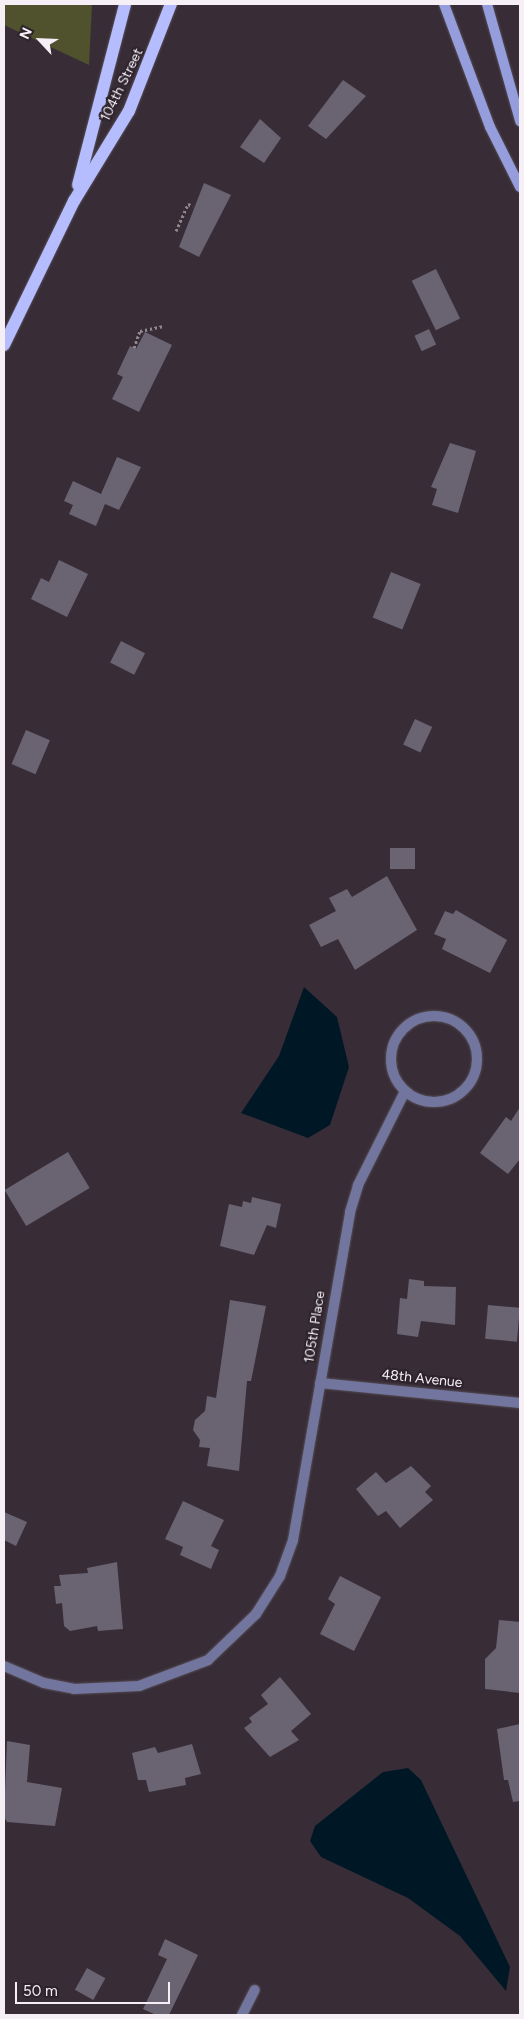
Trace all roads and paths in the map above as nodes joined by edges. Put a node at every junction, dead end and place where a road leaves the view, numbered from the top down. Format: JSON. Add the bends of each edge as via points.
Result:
{"nodes":[{"id":1,"x":125,"y":4,"type":"edge"},
{"id":2,"x":172,"y":4,"type":"edge"},
{"id":3,"x":444,"y":4,"type":"edge"},
{"id":4,"x":487,"y":4,"type":"edge"},
{"id":5,"x":520,"y":121,"type":"edge"},
{"id":6,"x":520,"y":187,"type":"edge"},
{"id":7,"x":74,"y":201,"type":"junction"},
{"id":8,"x":194,"y":206,"type":"dead end"},
{"id":9,"x":176,"y":231,"type":"dead end"},
{"id":10,"x":163,"y":326,"type":"dead end"},
{"id":11,"x":4,"y":345,"type":"edge"},
{"id":12,"x":134,"y":348,"type":"dead end"},
{"id":13,"x":405,"y":1091,"type":"junction"},
{"id":14,"x":320,"y":1383,"type":"junction"},
{"id":15,"x":520,"y":1403,"type":"edge"},
{"id":16,"x":4,"y":1666,"type":"edge"},
{"id":17,"x":255,"y":1990,"type":"dead end"},
{"id":18,"x":242,"y":2015,"type":"edge"}],
"edges":[{"from":1,"to":7,"type":"main road","name":"104th Street"},
{"from":2,"to":7,"type":"main road","name":"104th Street","via":[[129,111]]},
{"from":3,"to":6,"type":"street","via":[[490,127]]},
{"from":4,"to":5,"type":"street"},
{"from":7,"to":11,"type":"main road","name":"104th Street"},
{"from":8,"to":9,"type":"path","via":[[188,204]]},
{"from":10,"to":12,"type":"path","via":[[140,331]]},
{"from":13,"to":13,"type":"street","via":[[391,1065],[397,1036],[420,1018],[442,1017],[462,1026],[476,1049],[474,1076],[467,1088],[443,1102],[416,1099]]},
{"from":13,"to":14,"type":"street","name":"105th Place","via":[[358,1185],[343,1238]]},
{"from":14,"to":15,"type":"street","name":"48th Avenue"},
{"from":14,"to":16,"type":"street","name":"105th Place","via":[[293,1540],[280,1576],[256,1614],[230,1642],[208,1660],[165,1679],[110,1690],[74,1689],[44,1683]]},
{"from":17,"to":18,"type":"street"}]}
